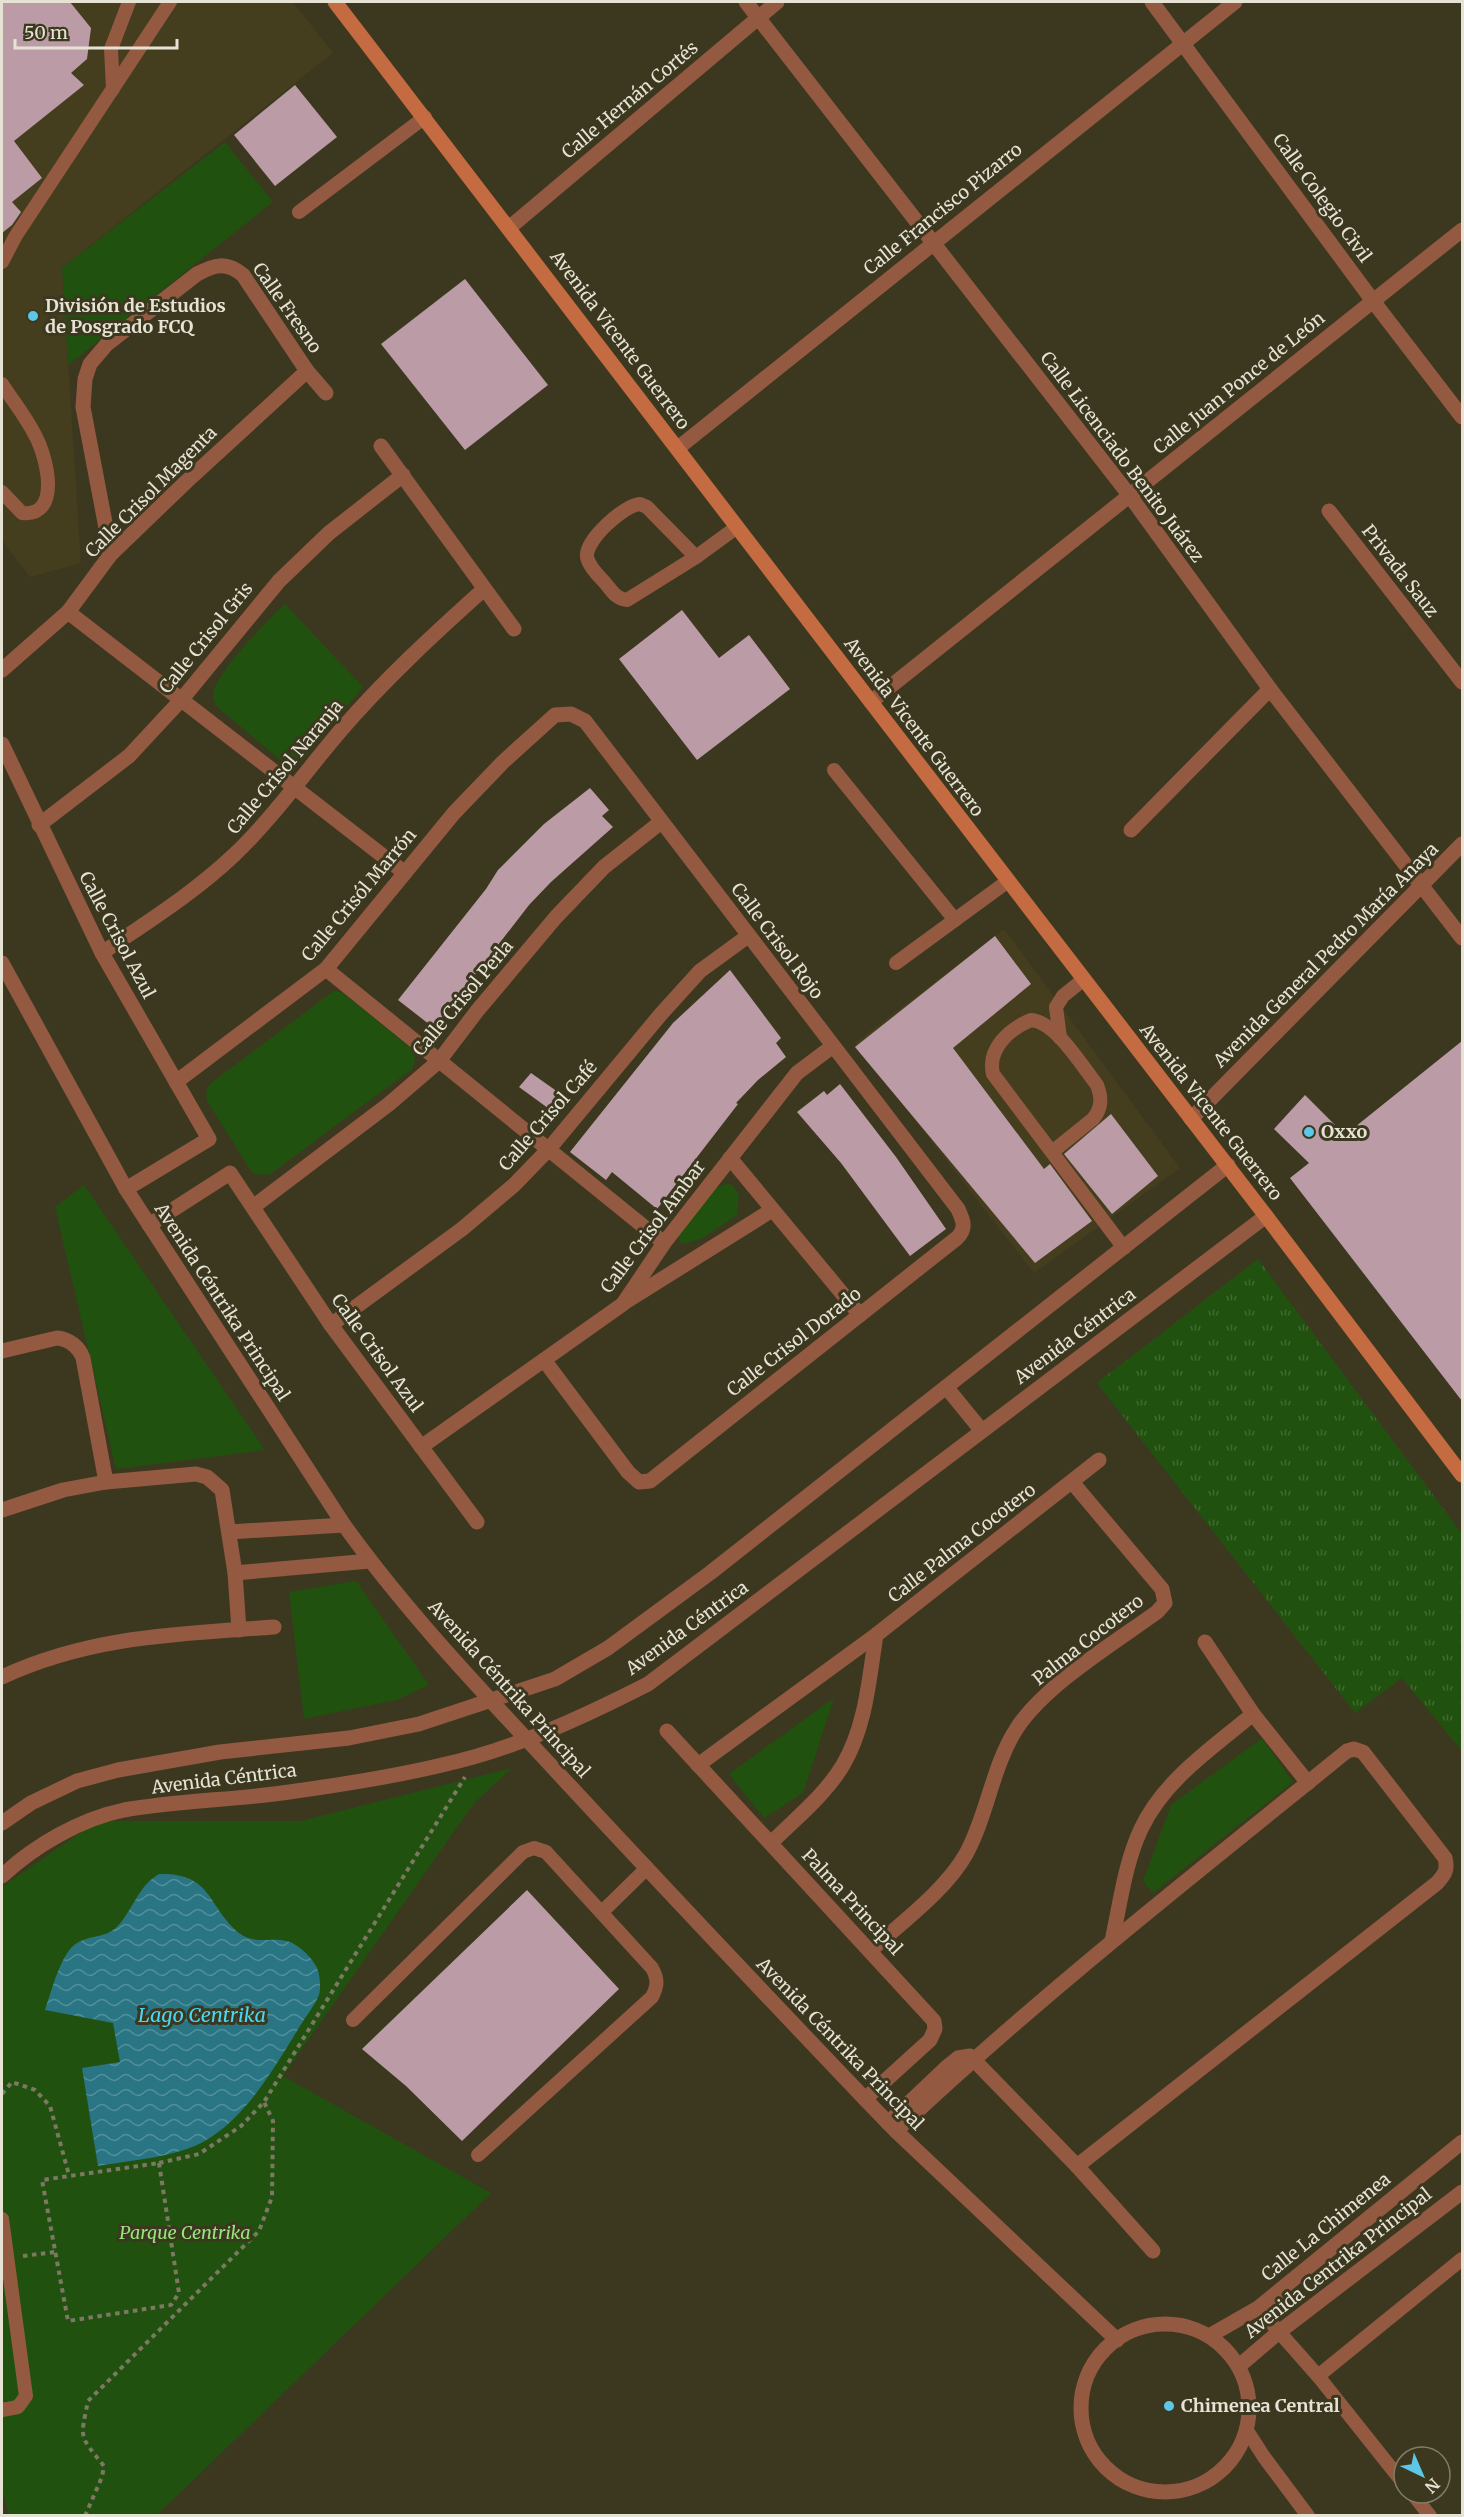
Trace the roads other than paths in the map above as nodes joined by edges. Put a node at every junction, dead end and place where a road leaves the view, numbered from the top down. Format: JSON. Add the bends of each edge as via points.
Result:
{"nodes":[{"id":1,"x":129,"y":2,"type":"edge"},
{"id":2,"x":170,"y":2,"type":"edge"},
{"id":3,"x":335,"y":2,"type":"edge"},
{"id":4,"x":747,"y":2,"type":"edge"},
{"id":5,"x":777,"y":2,"type":"edge"},
{"id":6,"x":1152,"y":2,"type":"edge"},
{"id":7,"x":1235,"y":2,"type":"edge"},
{"id":8,"x":758,"y":17,"type":"junction"},
{"id":9,"x":1183,"y":42,"type":"junction"},
{"id":10,"x":113,"y":89,"type":"junction"},
{"id":11,"x":425,"y":117,"type":"junction"},
{"id":12,"x":299,"y":212,"type":"dead end"},
{"id":13,"x":509,"y":228,"type":"junction"},
{"id":14,"x":1462,"y":230,"type":"edge"},
{"id":15,"x":15,"y":237,"type":"junction"},
{"id":16,"x":933,"y":242,"type":"junction"},
{"id":17,"x":2,"y":248,"type":"edge"},
{"id":18,"x":2,"y":262,"type":"edge"},
{"id":19,"x":1373,"y":301,"type":"junction"},
{"id":20,"x":307,"y":371,"type":"junction"},
{"id":21,"x":2,"y":384,"type":"edge"},
{"id":22,"x":326,"y":393,"type":"dead end"},
{"id":23,"x":1462,"y":417,"type":"edge"},
{"id":24,"x":381,"y":446,"type":"dead end"},
{"id":25,"x":678,"y":448,"type":"junction"},
{"id":26,"x":403,"y":475,"type":"junction"},
{"id":27,"x":2,"y":492,"type":"edge"},
{"id":28,"x":1130,"y":496,"type":"junction"},
{"id":29,"x":1329,"y":511,"type":"dead end"},
{"id":30,"x":737,"y":527,"type":"junction"},
{"id":31,"x":111,"y":554,"type":"junction"},
{"id":32,"x":696,"y":558,"type":"junction"},
{"id":33,"x":484,"y":589,"type":"junction"},
{"id":34,"x":68,"y":612,"type":"junction"},
{"id":35,"x":514,"y":629,"type":"dead end"},
{"id":36,"x":2,"y":670,"type":"edge"},
{"id":37,"x":1462,"y":682,"type":"edge"},
{"id":38,"x":1270,"y":689,"type":"junction"},
{"id":39,"x":182,"y":699,"type":"junction"},
{"id":40,"x":870,"y":702,"type":"junction"},
{"id":41,"x":555,"y":715,"type":"joint"},
{"id":42,"x":2,"y":744,"type":"edge"},
{"id":43,"x":834,"y":770,"type":"dead end"},
{"id":44,"x":293,"y":789,"type":"junction"},
{"id":45,"x":661,"y":822,"type":"junction"},
{"id":46,"x":39,"y":825,"type":"junction"},
{"id":47,"x":1131,"y":830,"type":"dead end"},
{"id":48,"x":1462,"y":844,"type":"edge"},
{"id":49,"x":405,"y":873,"type":"junction"},
{"id":50,"x":1008,"y":881,"type":"junction"},
{"id":51,"x":1422,"y":885,"type":"junction"},
{"id":52,"x":955,"y":920,"type":"junction"},
{"id":53,"x":748,"y":936,"type":"junction"},
{"id":54,"x":1462,"y":938,"type":"edge"},
{"id":55,"x":102,"y":953,"type":"junction"},
{"id":56,"x":2,"y":963,"type":"edge"},
{"id":57,"x":896,"y":963,"type":"dead end"},
{"id":58,"x":326,"y":969,"type":"junction"},
{"id":59,"x":1084,"y":980,"type":"junction"},
{"id":60,"x":1060,"y":1038,"type":"junction"},
{"id":61,"x":832,"y":1046,"type":"junction"},
{"id":62,"x":439,"y":1061,"type":"junction"},
{"id":63,"x":176,"y":1082,"type":"junction"},
{"id":64,"x":1191,"y":1119,"type":"junction"},
{"id":65,"x":548,"y":1150,"type":"junction"},
{"id":66,"x":1052,"y":1152,"type":"junction"},
{"id":67,"x":730,"y":1158,"type":"junction"},
{"id":68,"x":1228,"y":1165,"type":"junction"},
{"id":69,"x":126,"y":1189,"type":"junction"},
{"id":70,"x":254,"y":1207,"type":"junction"},
{"id":71,"x":957,"y":1209,"type":"joint"},
{"id":72,"x":772,"y":1210,"type":"junction"},
{"id":73,"x":1266,"y":1216,"type":"junction"},
{"id":74,"x":149,"y":1225,"type":"junction"},
{"id":75,"x":664,"y":1243,"type":"junction"},
{"id":76,"x":1124,"y":1248,"type":"junction"},
{"id":77,"x":622,"y":1304,"type":"junction"},
{"id":78,"x":860,"y":1315,"type":"junction"},
{"id":79,"x":331,"y":1325,"type":"junction"},
{"id":80,"x":2,"y":1351,"type":"edge"},
{"id":81,"x":544,"y":1360,"type":"junction"},
{"id":82,"x":947,"y":1388,"type":"junction"},
{"id":83,"x":982,"y":1431,"type":"junction"},
{"id":84,"x":421,"y":1447,"type":"junction"},
{"id":85,"x":1099,"y":1460,"type":"dead end"},
{"id":86,"x":1462,"y":1475,"type":"edge"},
{"id":87,"x":106,"y":1482,"type":"junction"},
{"id":88,"x":1072,"y":1482,"type":"junction"},
{"id":89,"x":2,"y":1510,"type":"edge"},
{"id":90,"x":477,"y":1522,"type":"dead end"},
{"id":91,"x":344,"y":1525,"type":"junction"},
{"id":92,"x":229,"y":1532,"type":"junction"},
{"id":93,"x":370,"y":1561,"type":"junction"},
{"id":94,"x":235,"y":1573,"type":"junction"},
{"id":95,"x":274,"y":1627,"type":"dead end"},
{"id":96,"x":239,"y":1630,"type":"junction"},
{"id":97,"x":876,"y":1635,"type":"junction"},
{"id":98,"x":1205,"y":1642,"type":"dead end"},
{"id":99,"x":2,"y":1677,"type":"edge"},
{"id":100,"x":493,"y":1701,"type":"junction"},
{"id":101,"x":1253,"y":1714,"type":"junction"},
{"id":102,"x":667,"y":1731,"type":"dead end"},
{"id":103,"x":526,"y":1739,"type":"junction"},
{"id":104,"x":698,"y":1766,"type":"junction"},
{"id":105,"x":1308,"y":1783,"type":"junction"},
{"id":106,"x":2,"y":1824,"type":"edge"},
{"id":107,"x":771,"y":1843,"type":"junction"},
{"id":108,"x":644,"y":1866,"type":"junction"},
{"id":109,"x":2,"y":1876,"type":"edge"},
{"id":110,"x":599,"y":1910,"type":"junction"},
{"id":111,"x":1112,"y":1941,"type":"junction"},
{"id":112,"x":870,"y":1951,"type":"junction"},
{"id":113,"x":353,"y":2020,"type":"dead end"},
{"id":114,"x":973,"y":2059,"type":"junction"},
{"id":115,"x":865,"y":2099,"type":"junction"},
{"id":116,"x":892,"y":2127,"type":"junction"},
{"id":117,"x":1462,"y":2142,"type":"edge"},
{"id":118,"x":478,"y":2155,"type":"dead end"},
{"id":119,"x":1077,"y":2166,"type":"junction"},
{"id":120,"x":1462,"y":2192,"type":"edge"},
{"id":121,"x":2,"y":2219,"type":"edge"},
{"id":122,"x":1153,"y":2251,"type":"dead end"},
{"id":123,"x":1461,"y":2263,"type":"edge"},
{"id":124,"x":1258,"y":2308,"type":"junction"},
{"id":125,"x":1280,"y":2332,"type":"junction"},
{"id":126,"x":1209,"y":2336,"type":"junction"},
{"id":127,"x":1117,"y":2340,"type":"junction"},
{"id":128,"x":1239,"y":2366,"type":"junction"},
{"id":129,"x":1318,"y":2376,"type":"junction"},
{"id":130,"x":2,"y":2410,"type":"edge"},
{"id":131,"x":1246,"y":2429,"type":"junction"},
{"id":132,"x":1392,"y":2469,"type":"edge"},
{"id":133,"x":1302,"y":2513,"type":"edge"}],
"edges":[{"from":1,"to":10,"type":"lane","via":[[111,49]]},
{"from":2,"to":10,"type":"lane"},
{"from":3,"to":11,"type":"main road","name":"Avenida Vicente Guerrero"},
{"from":4,"to":8,"type":"street","name":"Calle Licenciado Benito Juárez"},
{"from":5,"to":8,"type":"street","name":"Calle Hernán Cortés"},
{"from":6,"to":9,"type":"street","name":"Calle Colegio Civil"},
{"from":7,"to":9,"type":"street","name":"Calle Francisco Pizarro"},
{"from":8,"to":13,"type":"street","name":"Calle Hernán Cortés"},
{"from":8,"to":16,"type":"street","name":"Calle Licenciado Benito Juárez"},
{"from":9,"to":16,"type":"street","name":"Calle Francisco Pizarro"},
{"from":9,"to":19,"type":"street","name":"Calle Colegio Civil"},
{"from":10,"to":15,"type":"lane"},
{"from":11,"to":12,"type":"lane"},
{"from":11,"to":13,"type":"main road","name":"Avenida Vicente Guerrero"},
{"from":13,"to":25,"type":"main road","name":"Avenida Vicente Guerrero"},
{"from":14,"to":19,"type":"street","name":"Calle Juan Ponce de León"},
{"from":15,"to":17,"type":"lane"},
{"from":15,"to":18,"type":"lane"},
{"from":16,"to":25,"type":"street","name":"Calle Francisco Pizarro"},
{"from":16,"to":28,"type":"street","name":"Calle Licenciado Benito Juárez"},
{"from":19,"to":23,"type":"street","name":"Calle Colegio Civil"},
{"from":19,"to":28,"type":"street","name":"Calle Juan Ponce de León"},
{"from":20,"to":22,"type":"street","name":"Calle Fresno"},
{"from":20,"to":31,"type":"street","name":"Calle Crisol Magenta"},
{"from":20,"to":31,"type":"street","name":"Calle Fresno","via":[[252,286],[234,267],[213,266],[197,274],[107,344],[90,364],[83,407]]},
{"from":21,"to":27,"type":"lane","via":[[36,436],[43,457],[47,499],[39,511],[22,513]]},
{"from":24,"to":26,"type":"street"},
{"from":25,"to":30,"type":"main road","name":"Avenida Vicente Guerrero"},
{"from":26,"to":33,"type":"street"},
{"from":26,"to":39,"type":"street","name":"Calle Crisol Gris","via":[[329,533],[279,581]]},
{"from":28,"to":38,"type":"street","name":"Calle Licenciado Benito Juárez"},
{"from":28,"to":40,"type":"street","name":"Calle Juan Ponce de León"},
{"from":29,"to":37,"type":"street","name":"Privada Sauz"},
{"from":30,"to":32,"type":"lane"},
{"from":30,"to":40,"type":"main road","name":"Avenida Vicente Guerrero"},
{"from":31,"to":34,"type":"street","name":"Calle Crisol Magenta"},
{"from":32,"to":32,"type":"lane","via":[[627,600],[616,597],[589,564],[587,554],[590,543],[626,507],[640,504]]},
{"from":33,"to":35,"type":"street"},
{"from":33,"to":44,"type":"street","name":"Calle Crisol Naranja","via":[[366,701]]},
{"from":34,"to":36,"type":"street","name":"Calle Crisol Magenta"},
{"from":34,"to":39,"type":"street"},
{"from":38,"to":47,"type":"street"},
{"from":38,"to":51,"type":"street","name":"Calle Licenciado Benito Juárez"},
{"from":39,"to":44,"type":"street"},
{"from":39,"to":46,"type":"street","name":"Calle Crisol Gris","via":[[129,756]]},
{"from":40,"to":50,"type":"main road","name":"Avenida Vicente Guerrero"},
{"from":41,"to":45,"type":"street","name":"Calle Crisol Rojo","via":[[571,714],[585,721]]},
{"from":41,"to":49,"type":"street","name":"Calle Crisól Marrón","via":[[454,813]]},
{"from":42,"to":46,"type":"street","name":"Calle Crisol Azul"},
{"from":43,"to":52,"type":"lane"},
{"from":44,"to":49,"type":"street"},
{"from":44,"to":55,"type":"street","name":"Calle Crisol Naranja","via":[[233,857],[185,896]]},
{"from":45,"to":53,"type":"street","name":"Calle Crisol Rojo"},
{"from":45,"to":62,"type":"street","name":"Calle Crisol Perla","via":[[604,867],[556,917]]},
{"from":46,"to":55,"type":"street","name":"Calle Crisol Azul"},
{"from":48,"to":51,"type":"street","name":"Avenida General Pedro María Anaya"},
{"from":49,"to":58,"type":"street","name":"Calle Crisól Marrón"},
{"from":50,"to":52,"type":"lane"},
{"from":50,"to":59,"type":"main road","name":"Avenida Vicente Guerrero"},
{"from":51,"to":54,"type":"street","name":"Calle Licenciado Benito Juárez"},
{"from":51,"to":64,"type":"street","name":"Avenida General Pedro María Anaya"},
{"from":52,"to":57,"type":"lane"},
{"from":53,"to":61,"type":"street","name":"Calle Crisol Rojo"},
{"from":53,"to":65,"type":"street","name":"Calle Crisol Café","via":[[692,980]]},
{"from":55,"to":63,"type":"street","name":"Calle Crisol Azul"},
{"from":56,"to":69,"type":"street","name":"Avenida Céntrika Principal"},
{"from":58,"to":62,"type":"street"},
{"from":58,"to":63,"type":"street","name":"Calle Crisól Marrón"},
{"from":59,"to":60,"type":"lane","via":[[1063,996],[1056,1007]]},
{"from":59,"to":64,"type":"main road","name":"Avenida Vicente Guerrero"},
{"from":60,"to":66,"type":"lane","via":[[1096,1085],[1100,1104],[1093,1119]]},
{"from":60,"to":66,"type":"lane","via":[[1046,1025],[1031,1020],[996,1047],[991,1065],[993,1074]]},
{"from":61,"to":67,"type":"street","name":"Calle Crisol Ambar","via":[[797,1073]]},
{"from":61,"to":71,"type":"street","name":"Calle Crisol Rojo"},
{"from":62,"to":65,"type":"street"},
{"from":62,"to":70,"type":"street","name":"Calle Crisol Perla"},
{"from":63,"to":69,"type":"street","name":"Calle Crisol Azul","via":[[209,1139]]},
{"from":64,"to":68,"type":"main road","name":"Avenida Vicente Guerrero"},
{"from":65,"to":75,"type":"street"},
{"from":65,"to":79,"type":"street","name":"Calle Crisol Café","via":[[462,1229]]},
{"from":66,"to":76,"type":"lane"},
{"from":67,"to":72,"type":"street"},
{"from":67,"to":75,"type":"street","name":"Calle Crisol Ambar"},
{"from":68,"to":73,"type":"main road","name":"Avenida Vicente Guerrero"},
{"from":68,"to":76,"type":"street","name":"Avenida Céntrica"},
{"from":69,"to":74,"type":"street","name":"Avenida Céntrika Principal"},
{"from":70,"to":74,"type":"street","name":"Calle Crisol Azul","via":[[230,1173]]},
{"from":70,"to":79,"type":"street","name":"Calle Crisol Azul"},
{"from":71,"to":78,"type":"street","name":"Calle Crisol Dorado","via":[[964,1226],[962,1233]]},
{"from":72,"to":77,"type":"street"},
{"from":72,"to":78,"type":"street"},
{"from":73,"to":83,"type":"street","name":"Avenida Céntrica"},
{"from":73,"to":86,"type":"main road","name":"Avenida Vicente Guerrero"},
{"from":74,"to":91,"type":"street","name":"Avenida Céntrika Principal"},
{"from":75,"to":77,"type":"street","name":"Calle Crisol Ambar"},
{"from":76,"to":82,"type":"street","name":"Avenida Céntrica"},
{"from":77,"to":81,"type":"street","name":"Calle Crisol Ambar"},
{"from":78,"to":81,"type":"street","name":"Calle Crisol Dorado","via":[[650,1481],[639,1482],[628,1472]]},
{"from":79,"to":84,"type":"street","name":"Calle Crisol Azul"},
{"from":80,"to":87,"type":"street","via":[[57,1338],[72,1343],[83,1358]]},
{"from":81,"to":84,"type":"street","name":"Calle Crisol Ambar"},
{"from":82,"to":83,"type":"street"},
{"from":82,"to":100,"type":"street","name":"Avenida Céntrica","via":[[711,1573],[608,1648],[555,1679]]},
{"from":83,"to":103,"type":"street","name":"Avenida Céntrica","via":[[648,1684],[582,1718]]},
{"from":84,"to":90,"type":"street","name":"Calle Crisol Azul"},
{"from":85,"to":88,"type":"street","name":"Calle Palma Cocotero"},
{"from":87,"to":89,"type":"street","via":[[63,1490]]},
{"from":87,"to":92,"type":"street","via":[[196,1474],[207,1477],[222,1490]]},
{"from":88,"to":97,"type":"street","name":"Calle Palma Cocotero"},
{"from":88,"to":112,"type":"street","name":"Palma Cocotero","via":[[1162,1589],[1165,1603],[1033,1707],[1000,1762],[966,1855],[941,1886]]},
{"from":91,"to":92,"type":"street"},
{"from":91,"to":93,"type":"street","name":"Avenida Céntrika Principal"},
{"from":92,"to":94,"type":"street"},
{"from":93,"to":94,"type":"street"},
{"from":93,"to":100,"type":"street","name":"Avenida Céntrika Principal"},
{"from":94,"to":96,"type":"street"},
{"from":95,"to":96,"type":"street"},
{"from":96,"to":99,"type":"street","via":[[148,1636],[95,1645],[59,1654]]},
{"from":97,"to":104,"type":"street","name":"Calle Palma Cocotero"},
{"from":97,"to":107,"type":"street","via":[[861,1724],[853,1746],[823,1791]]},
{"from":98,"to":101,"type":"street"},
{"from":100,"to":103,"type":"street","name":"Avenida Céntrika Principal"},
{"from":100,"to":106,"type":"street","name":"Avenida Céntrica","via":[[419,1724],[349,1738],[220,1752],[118,1770],[77,1781],[31,1803]]},
{"from":101,"to":105,"type":"street"},
{"from":101,"to":111,"type":"street","via":[[1182,1773],[1157,1802],[1132,1851]]},
{"from":102,"to":104,"type":"street","name":"Palma Principal"},
{"from":103,"to":108,"type":"street","name":"Avenida Céntrika Principal"},
{"from":103,"to":109,"type":"street","name":"Avenida Céntrica","via":[[443,1765],[282,1793],[123,1810],[52,1839]]},
{"from":104,"to":107,"type":"street","name":"Palma Principal"},
{"from":105,"to":111,"type":"street"},
{"from":105,"to":119,"type":"street","via":[[1347,1751],[1363,1752],[1445,1858],[1446,1874]]},
{"from":107,"to":112,"type":"street","name":"Palma Principal"},
{"from":108,"to":110,"type":"lane"},
{"from":108,"to":115,"type":"street","name":"Avenida Céntrika Principal"},
{"from":110,"to":113,"type":"lane","via":[[546,1852],[528,1849]]},
{"from":110,"to":118,"type":"lane","via":[[652,1968],[657,1977],[652,1997]]},
{"from":111,"to":114,"type":"street"},
{"from":112,"to":115,"type":"street","name":"Palma Principal","via":[[930,2016],[935,2029],[930,2040]]},
{"from":114,"to":116,"type":"street"},
{"from":114,"to":119,"type":"street"},
{"from":115,"to":116,"type":"street","name":"Avenida Céntrika Principal"},
{"from":116,"to":127,"type":"street","name":"Avenida Céntrika Principal"},
{"from":117,"to":124,"type":"street","name":"Calle La Chimenea"},
{"from":119,"to":122,"type":"street"},
{"from":120,"to":125,"type":"street","name":"Avenida Centrika Principal"},
{"from":121,"to":130,"type":"lane","via":[[26,2396],[18,2407]]},
{"from":123,"to":129,"type":"lane"},
{"from":124,"to":125,"type":"lane"},
{"from":124,"to":126,"type":"street","name":"Calle La Chimenea"},
{"from":125,"to":128,"type":"street","name":"Avenida Centrika Principal"},
{"from":125,"to":129,"type":"lane"},
{"from":126,"to":127,"type":"street","via":[[1183,2325],[1155,2324],[1128,2332]]},
{"from":126,"to":128,"type":"street"},
{"from":127,"to":131,"type":"street","via":[[1090,2369],[1082,2393],[1081,2419],[1089,2444],[1103,2465],[1123,2481],[1156,2491],[1173,2492],[1197,2486],[1220,2472],[1236,2452]]},
{"from":128,"to":131,"type":"street","via":[[1249,2407]]},
{"from":129,"to":132,"type":"lane"},
{"from":131,"to":133,"type":"lane"}]}
